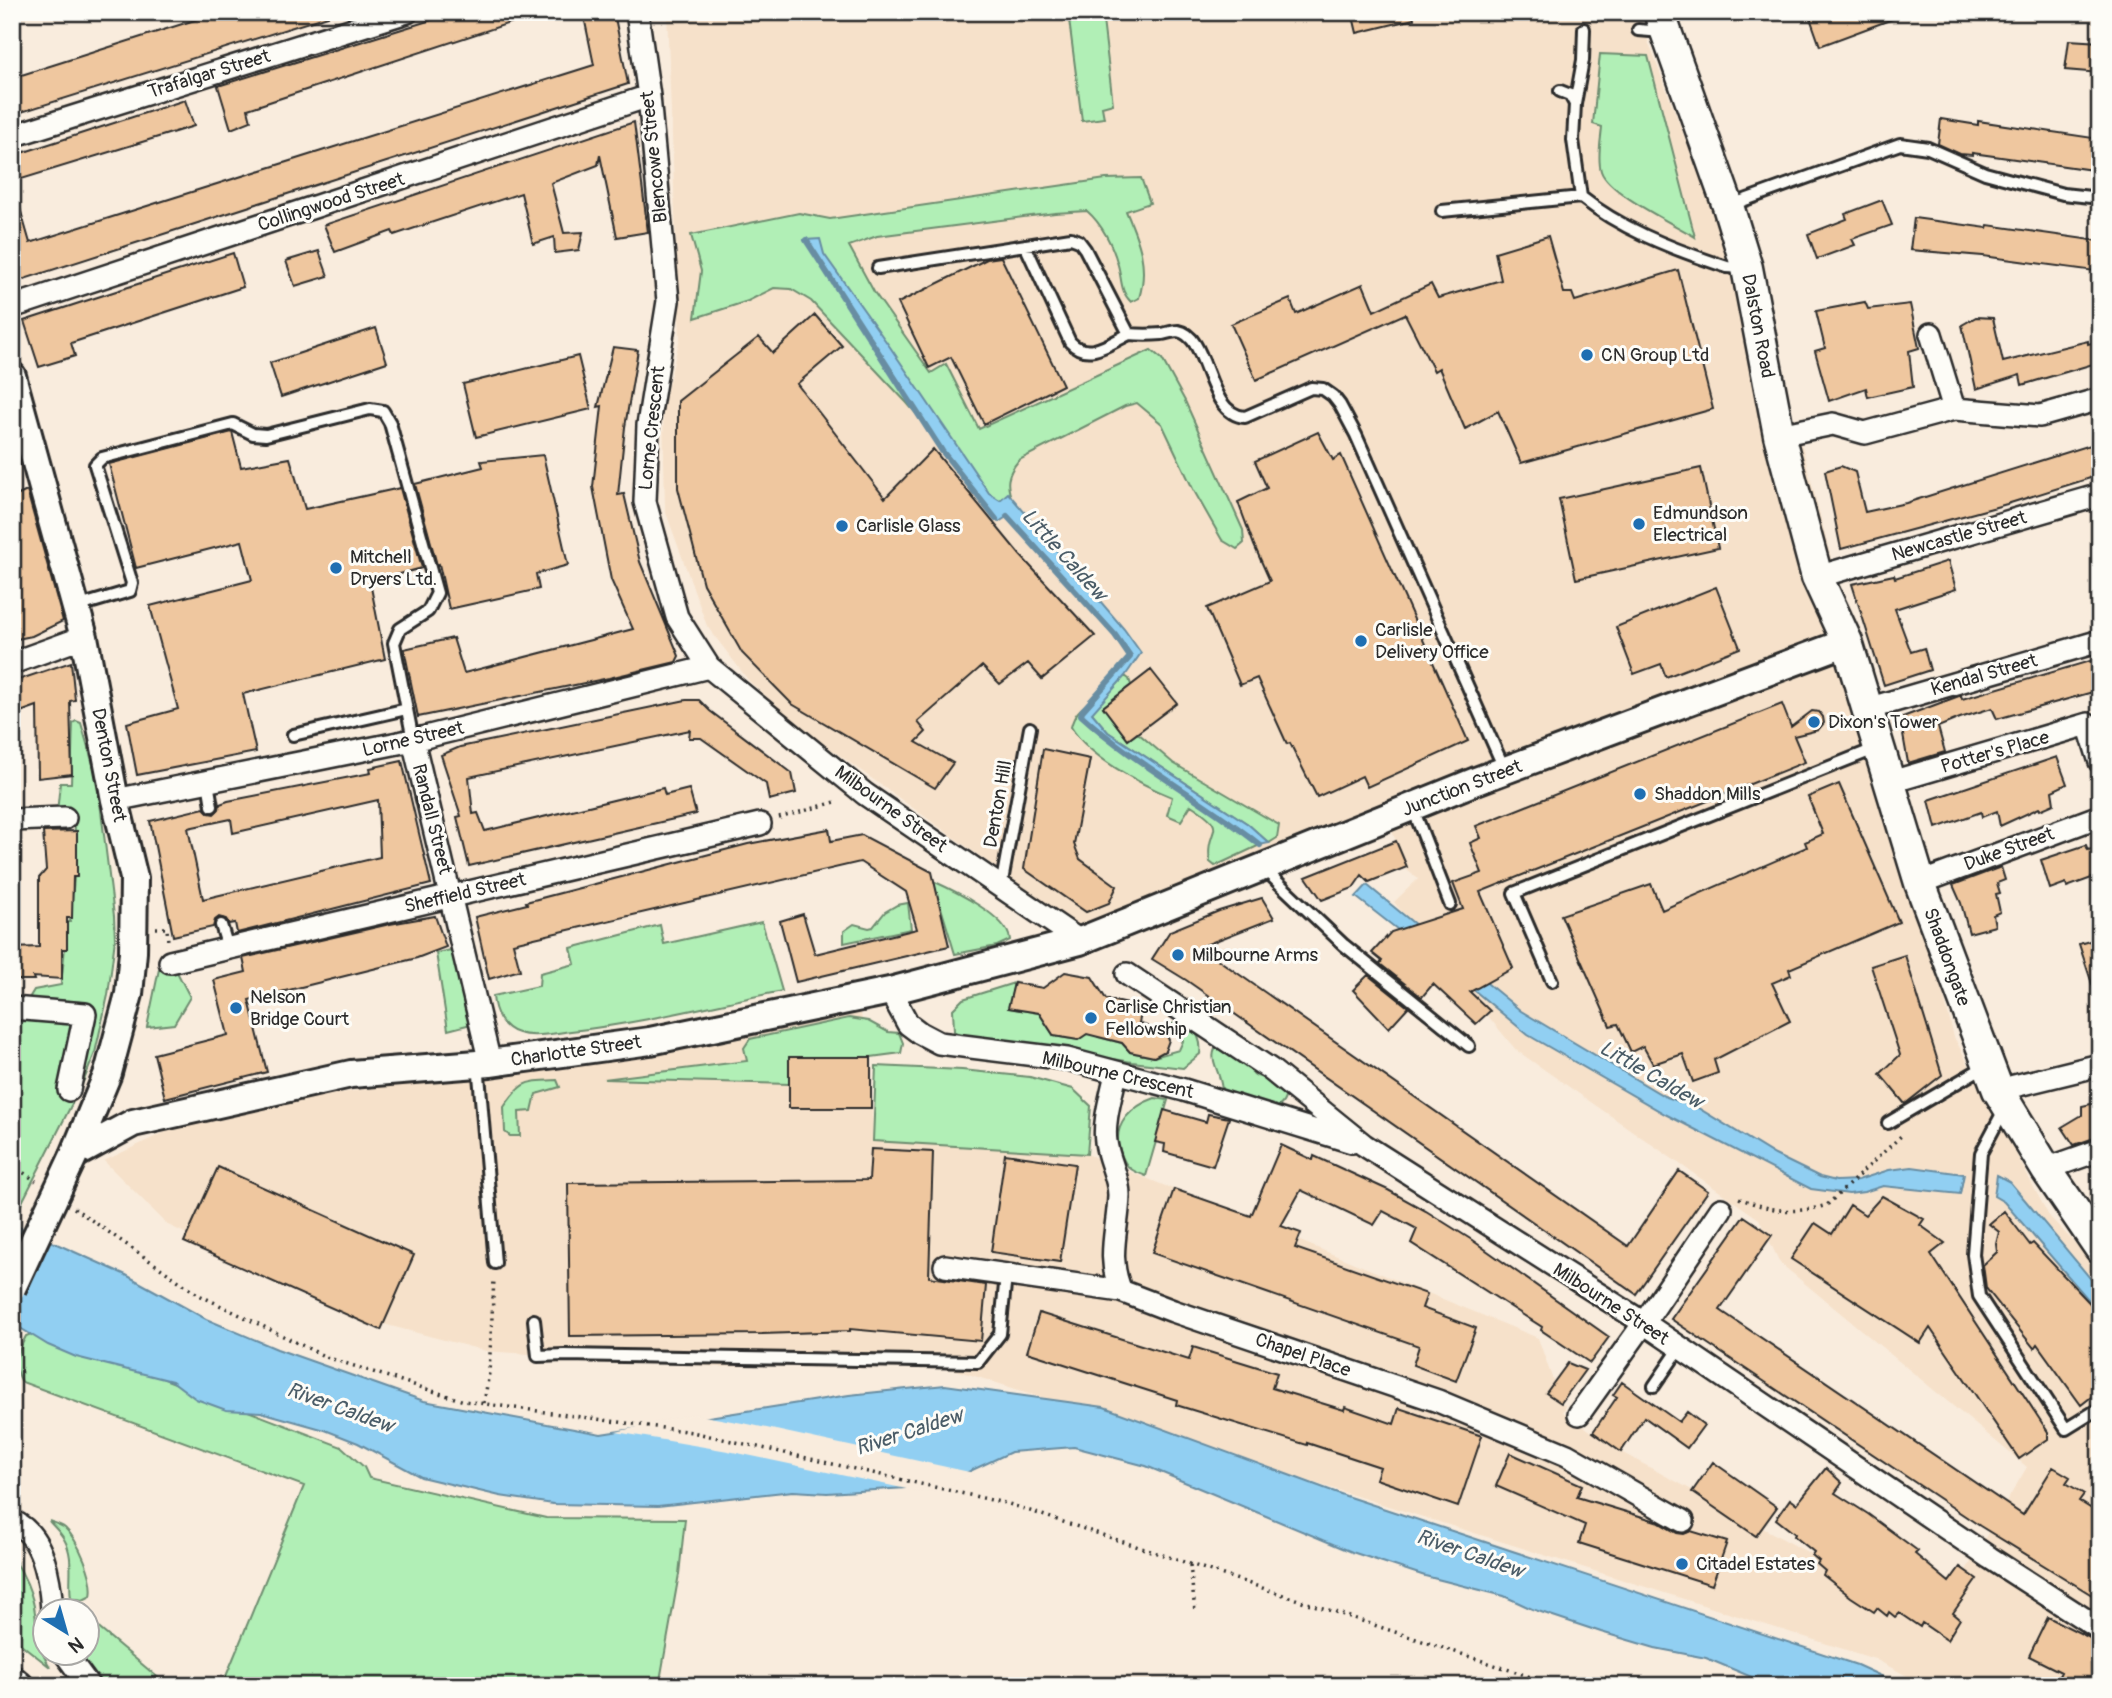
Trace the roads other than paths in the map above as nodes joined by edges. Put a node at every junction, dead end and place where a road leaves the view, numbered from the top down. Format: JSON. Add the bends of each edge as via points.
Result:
{"nodes":[{"id":1,"x":407,"y":12,"type":"edge"},
{"id":2,"x":636,"y":12,"type":"edge"},
{"id":3,"x":1655,"y":25,"type":"edge"},
{"id":4,"x":1584,"y":29,"type":"dead end"},
{"id":5,"x":1560,"y":92,"type":"dead end"},
{"id":6,"x":649,"y":96,"type":"junction"},
{"id":7,"x":1575,"y":104,"type":"junction"},
{"id":8,"x":12,"y":136,"type":"edge"},
{"id":9,"x":1581,"y":197,"type":"junction"},
{"id":10,"x":2100,"y":198,"type":"edge"},
{"id":11,"x":1728,"y":206,"type":"junction"},
{"id":12,"x":1442,"y":211,"type":"dead end"},
{"id":13,"x":1025,"y":245,"type":"junction"},
{"id":14,"x":878,"y":268,"type":"dead end"},
{"id":15,"x":1747,"y":268,"type":"junction"},
{"id":16,"x":668,"y":302,"type":"joint"},
{"id":17,"x":12,"y":307,"type":"edge"},
{"id":18,"x":1129,"y":334,"type":"junction"},
{"id":19,"x":1930,"y":334,"type":"dead end"},
{"id":20,"x":12,"y":376,"type":"edge"},
{"id":21,"x":2100,"y":400,"type":"edge"},
{"id":22,"x":1954,"y":409,"type":"junction"},
{"id":23,"x":1779,"y":435,"type":"junction"},
{"id":24,"x":2100,"y":495,"type":"edge"},
{"id":25,"x":1817,"y":577,"type":"junction"},
{"id":26,"x":76,"y":607,"type":"junction"},
{"id":27,"x":85,"y":637,"type":"junction"},
{"id":28,"x":2100,"y":641,"type":"edge"},
{"id":29,"x":1847,"y":642,"type":"junction"},
{"id":30,"x":12,"y":663,"type":"edge"},
{"id":31,"x":709,"y":667,"type":"junction"},
{"id":32,"x":407,"y":709,"type":"junction"},
{"id":33,"x":1867,"y":709,"type":"junction"},
{"id":34,"x":2094,"y":723,"type":"edge"},
{"id":35,"x":1030,"y":728,"type":"dead end"},
{"id":36,"x":293,"y":735,"type":"dead end"},
{"id":37,"x":413,"y":740,"type":"junction"},
{"id":38,"x":1880,"y":747,"type":"junction"},
{"id":39,"x":2100,"y":762,"type":"edge"},
{"id":40,"x":1506,"y":771,"type":"junction"},
{"id":41,"x":208,"y":782,"type":"junction"},
{"id":42,"x":1891,"y":782,"type":"junction"},
{"id":43,"x":115,"y":800,"type":"junction"},
{"id":44,"x":212,"y":806,"type":"dead end"},
{"id":45,"x":1412,"y":806,"type":"junction"},
{"id":46,"x":2100,"y":816,"type":"edge"},
{"id":47,"x":65,"y":818,"type":"dead end"},
{"id":48,"x":12,"y":820,"type":"edge"},
{"id":49,"x":760,"y":824,"type":"road end"},
{"id":50,"x":1262,"y":867,"type":"junction"},
{"id":51,"x":1920,"y":883,"type":"junction"},
{"id":52,"x":1001,"y":887,"type":"junction"},
{"id":53,"x":452,"y":897,"type":"junction"},
{"id":54,"x":1450,"y":904,"type":"dead end"},
{"id":55,"x":221,"y":926,"type":"dead end"},
{"id":56,"x":1080,"y":942,"type":"junction"},
{"id":57,"x":228,"y":948,"type":"junction"},
{"id":58,"x":170,"y":962,"type":"dead end"},
{"id":59,"x":1127,"y":974,"type":"dead end"},
{"id":60,"x":1552,"y":982,"type":"dead end"},
{"id":61,"x":890,"y":991,"type":"junction"},
{"id":62,"x":12,"y":1008,"type":"edge"},
{"id":63,"x":1469,"y":1046,"type":"dead end"},
{"id":64,"x":484,"y":1063,"type":"junction"},
{"id":65,"x":2100,"y":1065,"type":"edge"},
{"id":66,"x":1116,"y":1073,"type":"junction"},
{"id":67,"x":1997,"y":1086,"type":"junction"},
{"id":68,"x":69,"y":1090,"type":"dead end"},
{"id":69,"x":1888,"y":1123,"type":"dead end"},
{"id":70,"x":1364,"y":1145,"type":"junction"},
{"id":71,"x":2100,"y":1150,"type":"edge"},
{"id":72,"x":75,"y":1155,"type":"junction"},
{"id":73,"x":2046,"y":1169,"type":"junction"},
{"id":74,"x":1721,"y":1209,"type":"road end"},
{"id":75,"x":2100,"y":1248,"type":"edge"},
{"id":76,"x":495,"y":1263,"type":"road end"},
{"id":77,"x":945,"y":1266,"type":"dead end"},
{"id":78,"x":1006,"y":1275,"type":"junction"},
{"id":79,"x":12,"y":1288,"type":"edge"},
{"id":80,"x":1121,"y":1291,"type":"junction"},
{"id":81,"x":534,"y":1320,"type":"dead end"},
{"id":82,"x":1644,"y":1323,"type":"junction"},
{"id":83,"x":1680,"y":1348,"type":"junction"},
{"id":84,"x":1654,"y":1386,"type":"dead end"},
{"id":85,"x":2100,"y":1408,"type":"edge"},
{"id":86,"x":1578,"y":1414,"type":"dead end"},
{"id":87,"x":12,"y":1521,"type":"edge"},
{"id":88,"x":1683,"y":1521,"type":"dead end"},
{"id":89,"x":49,"y":1596,"type":"edge"},
{"id":90,"x":2100,"y":1629,"type":"edge"},
{"id":91,"x":74,"y":1666,"type":"edge"},
{"id":92,"x":12,"y":1679,"type":"edge"},
{"id":93,"x":20,"y":1686,"type":"edge"},
{"id":94,"x":89,"y":1686,"type":"edge"}],
"edges":[{"from":1,"to":8,"type":"street","name":"Trafalgar Street"},
{"from":2,"to":6,"type":"street","name":"Blencowe Street"},
{"from":3,"to":11,"type":"main road","name":"Dalston Road"},
{"from":4,"to":7,"type":"lane"},
{"from":5,"to":7,"type":"lane","via":[[1570,95]]},
{"from":6,"to":16,"type":"street","name":"Blencowe Street"},
{"from":6,"to":17,"type":"street","name":"Collingwood Street"},
{"from":7,"to":9,"type":"lane","via":[[1573,140]]},
{"from":9,"to":12,"type":"lane"},
{"from":9,"to":15,"type":"lane","via":[[1605,217],[1656,240],[1727,267]]},
{"from":10,"to":11,"type":"lane","via":[[2063,194],[1985,173],[1928,148],[1900,144]]},
{"from":11,"to":15,"type":"main road","name":"Dalston Road"},
{"from":13,"to":14,"type":"lane"},
{"from":13,"to":18,"type":"lane","via":[[1071,238],[1079,241]]},
{"from":13,"to":18,"type":"lane","via":[[1077,350],[1092,351]]},
{"from":15,"to":23,"type":"main road","name":"Dalston Road"},
{"from":16,"to":31,"type":"street","name":"Lorne Crescent","via":[[648,425],[645,502],[677,617]]},
{"from":18,"to":40,"type":"lane","via":[[1178,331],[1186,335],[1198,349],[1222,405],[1236,416],[1245,417],[1311,388],[1333,396],[1356,435]]},
{"from":19,"to":22,"type":"street"},
{"from":20,"to":26,"type":"street","name":"Denton Street"},
{"from":21,"to":22,"type":"street","via":[[2040,416]]},
{"from":22,"to":23,"type":"street","via":[[1865,433],[1833,424]]},
{"from":23,"to":25,"type":"main road","name":"Dalston Road"},
{"from":24,"to":25,"type":"street","name":"Newcastle Street"},
{"from":25,"to":29,"type":"main road","name":"Dalston Road"},
{"from":26,"to":27,"type":"street","name":"Denton Street"},
{"from":26,"to":32,"type":"lane","via":[[130,591],[132,583],[95,465],[102,458],[233,424],[266,435],[370,409],[383,411],[437,593],[428,611],[400,629],[394,643]]},
{"from":27,"to":30,"type":"street"},
{"from":27,"to":43,"type":"street","name":"Denton Street"},
{"from":28,"to":33,"type":"street","name":"Kendal Street"},
{"from":29,"to":33,"type":"main road","name":"Shaddongate"},
{"from":29,"to":40,"type":"street","name":"Junction Street"},
{"from":31,"to":37,"type":"street","name":"Lorne Street"},
{"from":31,"to":52,"type":"street","name":"Milbourne Street","via":[[865,793]]},
{"from":32,"to":36,"type":"lane"},
{"from":32,"to":37,"type":"lane"},
{"from":33,"to":38,"type":"main road","name":"Shaddongate"},
{"from":34,"to":39,"type":"street"},
{"from":34,"to":42,"type":"street","name":"Potter's Place"},
{"from":35,"to":52,"type":"lane","name":"Denton Hill"},
{"from":37,"to":41,"type":"street","name":"Lorne Street"},
{"from":37,"to":53,"type":"street","name":"Randall Street"},
{"from":38,"to":42,"type":"main road","name":"Shaddongate"},
{"from":38,"to":60,"type":"lane","via":[[1514,893]]},
{"from":40,"to":45,"type":"street","name":"Junction Street"},
{"from":41,"to":43,"type":"street","name":"Lorne Street"},
{"from":41,"to":44,"type":"lane"},
{"from":42,"to":51,"type":"main road","name":"Shaddongate"},
{"from":43,"to":72,"type":"street","name":"Denton Street","via":[[134,878],[129,994],[107,1073]]},
{"from":45,"to":50,"type":"street","name":"Junction Street"},
{"from":45,"to":54,"type":"lane"},
{"from":46,"to":51,"type":"street","name":"Duke Street"},
{"from":47,"to":48,"type":"street"},
{"from":49,"to":53,"type":"street","name":"Sheffield Street"},
{"from":50,"to":56,"type":"street","name":"Junction Street"},
{"from":50,"to":63,"type":"lane","via":[[1344,945]]},
{"from":51,"to":67,"type":"main road","name":"Shaddongate"},
{"from":52,"to":56,"type":"street","name":"Milbourne Street"},
{"from":53,"to":57,"type":"street","name":"Sheffield Street"},
{"from":53,"to":64,"type":"street","name":"Randall Street"},
{"from":55,"to":57,"type":"lane"},
{"from":56,"to":61,"type":"street","name":"Charlotte Street"},
{"from":57,"to":58,"type":"street","name":"Sheffield Street"},
{"from":59,"to":70,"type":"street","name":"Milbourne Street","via":[[1270,1069]]},
{"from":61,"to":64,"type":"street","name":"Charlotte Street","via":[[650,1041]]},
{"from":61,"to":66,"type":"street","name":"Milbourne Crescent","via":[[908,1024],[939,1043],[1066,1059]]},
{"from":62,"to":68,"type":"street","via":[[85,1014]]},
{"from":64,"to":72,"type":"street","name":"Charlotte Street","via":[[351,1074],[133,1123]]},
{"from":64,"to":76,"type":"lane"},
{"from":65,"to":67,"type":"street"},
{"from":66,"to":70,"type":"street","name":"Milbourne Crescent"},
{"from":66,"to":80,"type":"street","via":[[1105,1128],[1119,1194],[1112,1256]]},
{"from":67,"to":69,"type":"lane"},
{"from":67,"to":73,"type":"main road","name":"Shaddongate"},
{"from":67,"to":85,"type":"lane","via":[[1981,1153],[1973,1254],[1979,1296],[2066,1429]]},
{"from":70,"to":82,"type":"street","name":"Milbourne Street"},
{"from":71,"to":73,"type":"street"},
{"from":72,"to":79,"type":"street","name":"Denton Street","bridge":true},
{"from":73,"to":75,"type":"main road","name":"Shaddongate"},
{"from":74,"to":82,"type":"street"},
{"from":77,"to":78,"type":"street","name":"Chapel Place"},
{"from":78,"to":80,"type":"street","name":"Chapel Place"},
{"from":78,"to":81,"type":"lane","via":[[1000,1334],[978,1362],[538,1356]]},
{"from":80,"to":88,"type":"street","name":"Chapel Place","via":[[1438,1401],[1567,1455]]},
{"from":82,"to":83,"type":"street","name":"Milbourne Street"},
{"from":82,"to":86,"type":"street"},
{"from":83,"to":84,"type":"lane"},
{"from":83,"to":90,"type":"street","name":"Milbourne Street"},
{"from":87,"to":89,"type":"street","via":[[27,1531],[41,1553]]},
{"from":91,"to":94,"type":"street"},
{"from":92,"to":93,"type":"street"}]}
